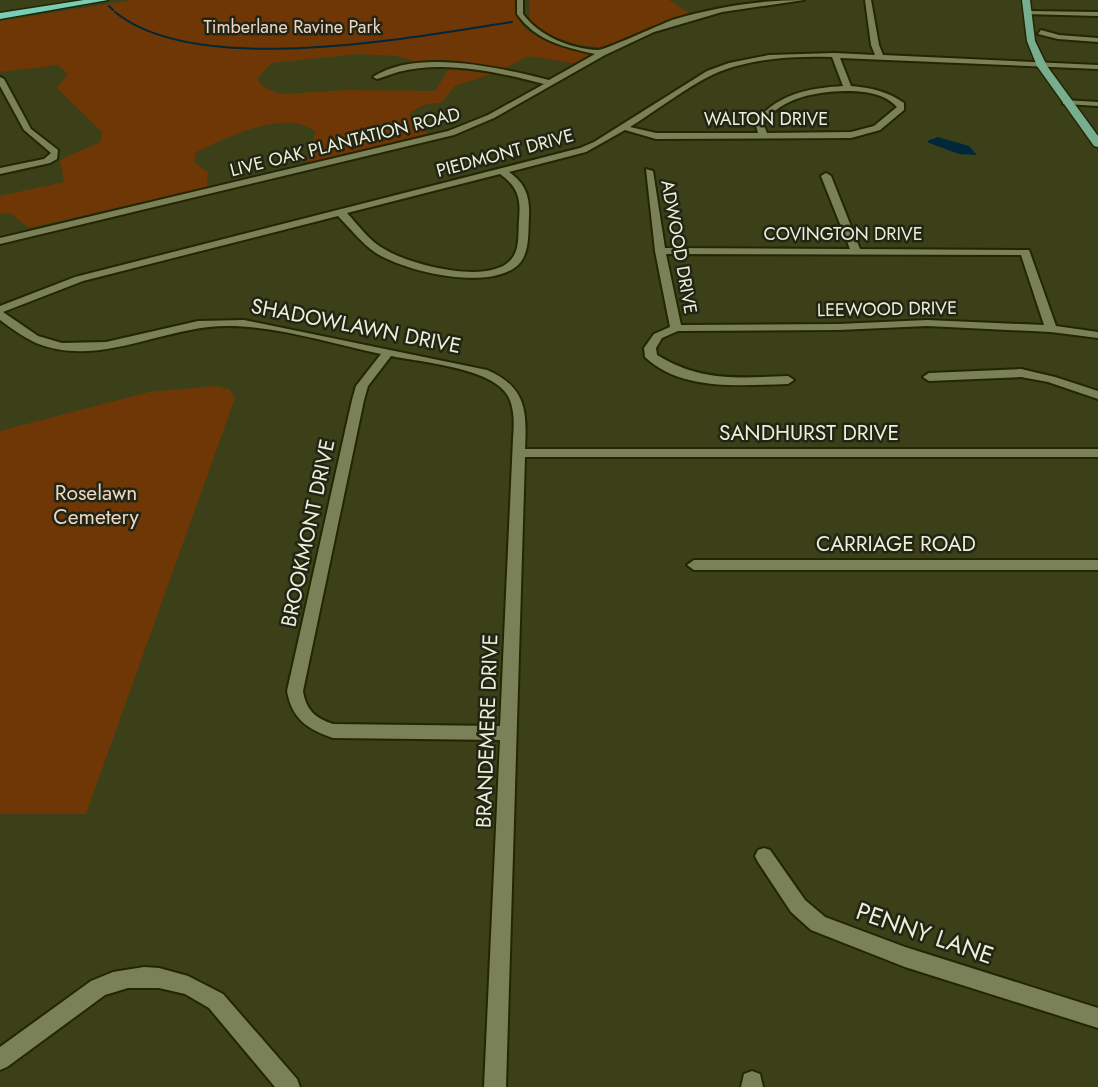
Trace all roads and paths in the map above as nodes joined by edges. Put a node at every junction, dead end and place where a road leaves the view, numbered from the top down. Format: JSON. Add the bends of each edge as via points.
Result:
{"nodes":[{"id":1,"x":68,"y":0,"type":"edge"},
{"id":2,"x":103,"y":0,"type":"edge"},
{"id":3,"x":520,"y":0,"type":"edge"},
{"id":4,"x":801,"y":0,"type":"edge"},
{"id":5,"x":868,"y":0,"type":"edge"},
{"id":6,"x":1026,"y":0,"type":"edge"},
{"id":7,"x":1037,"y":0,"type":"edge"},
{"id":8,"x":770,"y":1,"type":"edge"},
{"id":9,"x":0,"y":10,"type":"edge"},
{"id":10,"x":1032,"y":14,"type":"junction"},
{"id":11,"x":1098,"y":14,"type":"edge"},
{"id":12,"x":0,"y":16,"type":"edge"},
{"id":13,"x":1031,"y":38,"type":"junction"},
{"id":14,"x":1043,"y":38,"type":"junction"},
{"id":15,"x":1098,"y":40,"type":"edge"},
{"id":16,"x":602,"y":53,"type":"junction"},
{"id":17,"x":1049,"y":54,"type":"dead end"},
{"id":18,"x":835,"y":55,"type":"junction"},
{"id":19,"x":880,"y":57,"type":"junction"},
{"id":20,"x":1048,"y":66,"type":"junction"},
{"id":21,"x":1098,"y":67,"type":"edge"},
{"id":22,"x":377,"y":77,"type":"dead end"},
{"id":23,"x":0,"y":79,"type":"edge"},
{"id":24,"x":550,"y":83,"type":"junction"},
{"id":25,"x":848,"y":89,"type":"junction"},
{"id":26,"x":1075,"y":102,"type":"junction"},
{"id":27,"x":1098,"y":103,"type":"edge"},
{"id":28,"x":622,"y":127,"type":"junction"},
{"id":29,"x":763,"y":135,"type":"junction"},
{"id":30,"x":1097,"y":137,"type":"edge"},
{"id":31,"x":502,"y":171,"type":"junction"},
{"id":32,"x":0,"y":172,"type":"edge"},
{"id":33,"x":649,"y":172,"type":"dead end"},
{"id":34,"x":825,"y":176,"type":"dead end"},
{"id":35,"x":340,"y":212,"type":"junction"},
{"id":36,"x":0,"y":241,"type":"edge"},
{"id":37,"x":660,"y":251,"type":"junction"},
{"id":38,"x":856,"y":251,"type":"junction"},
{"id":39,"x":0,"y":312,"type":"edge"},
{"id":40,"x":676,"y":328,"type":"junction"},
{"id":41,"x":1051,"y":329,"type":"junction"},
{"id":42,"x":1098,"y":335,"type":"edge"},
{"id":43,"x":388,"y":352,"type":"junction"},
{"id":44,"x":929,"y":377,"type":"dead end"},
{"id":45,"x":788,"y":380,"type":"dead end"},
{"id":46,"x":502,"y":382,"type":"joint"},
{"id":47,"x":1098,"y":395,"type":"edge"},
{"id":48,"x":519,"y":453,"type":"junction"},
{"id":49,"x":1098,"y":453,"type":"edge"},
{"id":50,"x":694,"y":565,"type":"dead end"},
{"id":51,"x":1098,"y":565,"type":"edge"},
{"id":52,"x":510,"y":733,"type":"junction"},
{"id":53,"x":764,"y":856,"type":"dead end"},
{"id":54,"x":1098,"y":1018,"type":"edge"},
{"id":55,"x":0,"y":1060,"type":"edge"},
{"id":56,"x":289,"y":1087,"type":"edge"},
{"id":57,"x":495,"y":1087,"type":"edge"}],
"edges":[{"from":1,"to":9,"type":"highway"},
{"from":2,"to":12,"type":"highway"},
{"from":3,"to":16,"type":"street","via":[[520,14],[533,29],[556,41]]},
{"from":4,"to":8,"type":"street","name":"LIVE OAK PLANTATION ROAD"},
{"from":5,"to":19,"type":"street"},
{"from":6,"to":10,"type":"main road"},
{"from":7,"to":10,"type":"main road"},
{"from":8,"to":16,"type":"street","name":"LIVE OAK PLANTATION ROAD","via":[[681,18]]},
{"from":10,"to":11,"type":"street"},
{"from":10,"to":13,"type":"main road"},
{"from":10,"to":14,"type":"main road"},
{"from":13,"to":14,"type":"main road"},
{"from":13,"to":20,"type":"main road"},
{"from":14,"to":15,"type":"street"},
{"from":16,"to":24,"type":"street","name":"LIVE OAK PLANTATION ROAD"},
{"from":17,"to":20,"type":"main road"},
{"from":18,"to":19,"type":"street","name":"PIEDMONT DRIVE"},
{"from":18,"to":25,"type":"street"},
{"from":18,"to":28,"type":"street","name":"PIEDMONT DRIVE","via":[[780,56],[725,67]]},
{"from":19,"to":20,"type":"street","name":"PIEDMONT DRIVE"},
{"from":20,"to":21,"type":"street","name":"PIEDMONT DRIVE"},
{"from":20,"to":26,"type":"main road"},
{"from":22,"to":24,"type":"street","via":[[397,68],[468,68],[500,70]]},
{"from":23,"to":32,"type":"street","via":[[28,130],[55,152],[47,161]]},
{"from":24,"to":36,"type":"street","name":"LIVE OAK PLANTATION ROAD","via":[[490,118],[433,139]]},
{"from":25,"to":29,"type":"street","via":[[797,93],[760,120]]},
{"from":25,"to":29,"type":"street","name":"WALTON DRIVE","via":[[880,93],[901,106],[877,128],[858,134]]},
{"from":26,"to":27,"type":"street"},
{"from":26,"to":30,"type":"main road"},
{"from":28,"to":29,"type":"street","name":"WALTON DRIVE","via":[[656,136]]},
{"from":28,"to":31,"type":"street","name":"PIEDMONT DRIVE","via":[[583,150]]},
{"from":31,"to":35,"type":"street","name":"PIEDMONT DRIVE"},
{"from":31,"to":35,"type":"street","via":[[520,186],[526,204],[520,254],[512,265],[494,273],[454,274],[395,259],[379,251]]},
{"from":33,"to":37,"type":"street","name":"ADWOOD DRIVE"},
{"from":34,"to":38,"type":"street"},
{"from":35,"to":39,"type":"street","name":"PIEDMONT DRIVE","via":[[79,279]]},
{"from":37,"to":38,"type":"street","name":"COVINGTON DRIVE"},
{"from":37,"to":40,"type":"street","name":"ADWOOD DRIVE"},
{"from":38,"to":41,"type":"street","name":"COVINGTON DRIVE","via":[[1025,251]]},
{"from":39,"to":43,"type":"street","name":"SHADOWLAWN DRIVE","via":[[43,342],[72,348],[106,347],[180,327],[229,322]]},
{"from":40,"to":41,"type":"street","name":"LEEWOOD DRIVE","via":[[927,323]]},
{"from":40,"to":45,"type":"street","via":[[658,336],[649,352],[679,374],[700,380]]},
{"from":41,"to":42,"type":"street","name":"LEEWOOD DRIVE"},
{"from":43,"to":46,"type":"street","name":"SHADOWLAWN DRIVE","via":[[483,372]]},
{"from":43,"to":52,"type":"street","name":"BROOKMONT DRIVE","via":[[362,386],[358,400],[295,691],[302,716],[314,726],[345,732]]},
{"from":44,"to":47,"type":"street","via":[[1028,374]]},
{"from":46,"to":48,"type":"street","name":"BRANDEMERE DRIVE","via":[[517,398]]},
{"from":48,"to":49,"type":"street","name":"SANDHURST DRIVE"},
{"from":48,"to":52,"type":"street","name":"BRANDEMERE DRIVE"},
{"from":50,"to":51,"type":"street","name":"CARRIAGE ROAD"},
{"from":52,"to":57,"type":"street","name":"BRANDEMERE DRIVE"},
{"from":53,"to":54,"type":"street","name":"PENNY LANE","via":[[798,906],[818,924],[905,957]]},
{"from":55,"to":56,"type":"street","via":[[111,981],[172,978],[216,1000]]}]}
